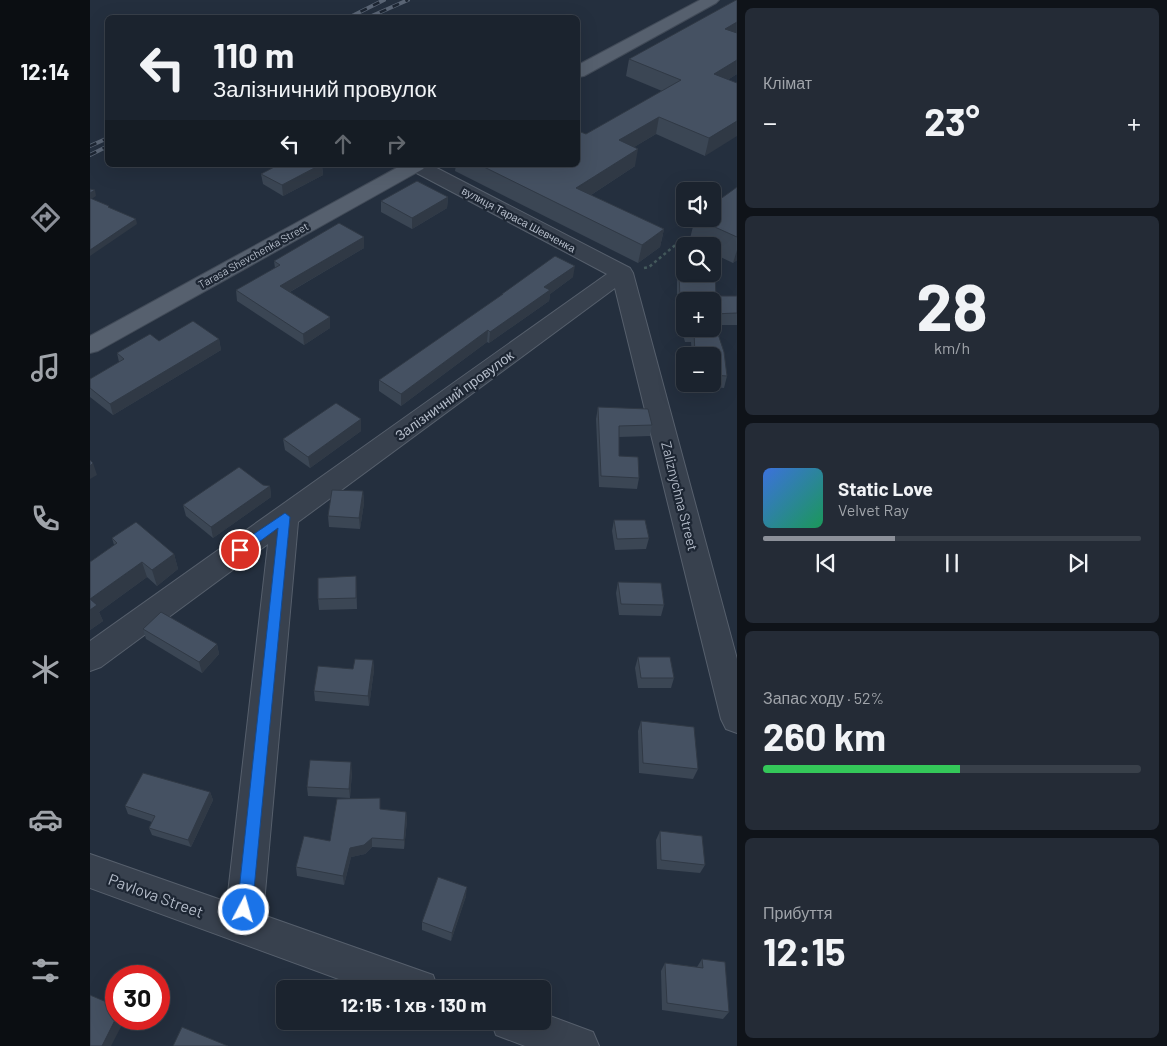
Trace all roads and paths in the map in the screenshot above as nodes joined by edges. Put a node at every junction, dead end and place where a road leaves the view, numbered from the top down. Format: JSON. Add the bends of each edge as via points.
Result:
{"nodes":[{"id":1,"x":711,"y":0,"type":"edge"},
{"id":2,"x":580,"y":71,"type":"edge"},
{"id":3,"x":412,"y":167,"type":"edge"},
{"id":4,"x":420,"y":167,"type":"edge"},
{"id":5,"x":676,"y":244,"type":"edge"},
{"id":6,"x":622,"y":273,"type":"junction"},
{"id":7,"x":90,"y":346,"type":"edge"},
{"id":8,"x":285,"y":517,"type":"junction"},
{"id":9,"x":90,"y":658,"type":"edge"},
{"id":10,"x":737,"y":719,"type":"edge"},
{"id":11,"x":90,"y":871,"type":"edge"},
{"id":12,"x":243,"y":926,"type":"junction"},
{"id":13,"x":394,"y":980,"type":"edge"},
{"id":14,"x":535,"y":1030,"type":"edge"},
{"id":15,"x":579,"y":1046,"type":"edge"}],
"edges":[{"from":1,"to":2,"type":"main road"},
{"from":3,"to":7,"type":"main road","name":"Tarasa Shevchenka Street"},
{"from":4,"to":6,"type":"street","name":"вулиця Тараса Шевченка"},
{"from":5,"to":6,"type":"path","via":[[649,267]]},
{"from":6,"to":8,"type":"street","name":"Залізничний провулок"},
{"from":6,"to":10,"type":"street","name":"Zaliznychna Street"},
{"from":8,"to":9,"type":"street","name":"Залізничний провулок"},
{"from":8,"to":12,"type":"street"},
{"from":11,"to":12,"type":"street","name":"Pavlova Street"},
{"from":12,"to":13,"type":"street","name":"Pavlova Street"},
{"from":14,"to":15,"type":"street"}]}
